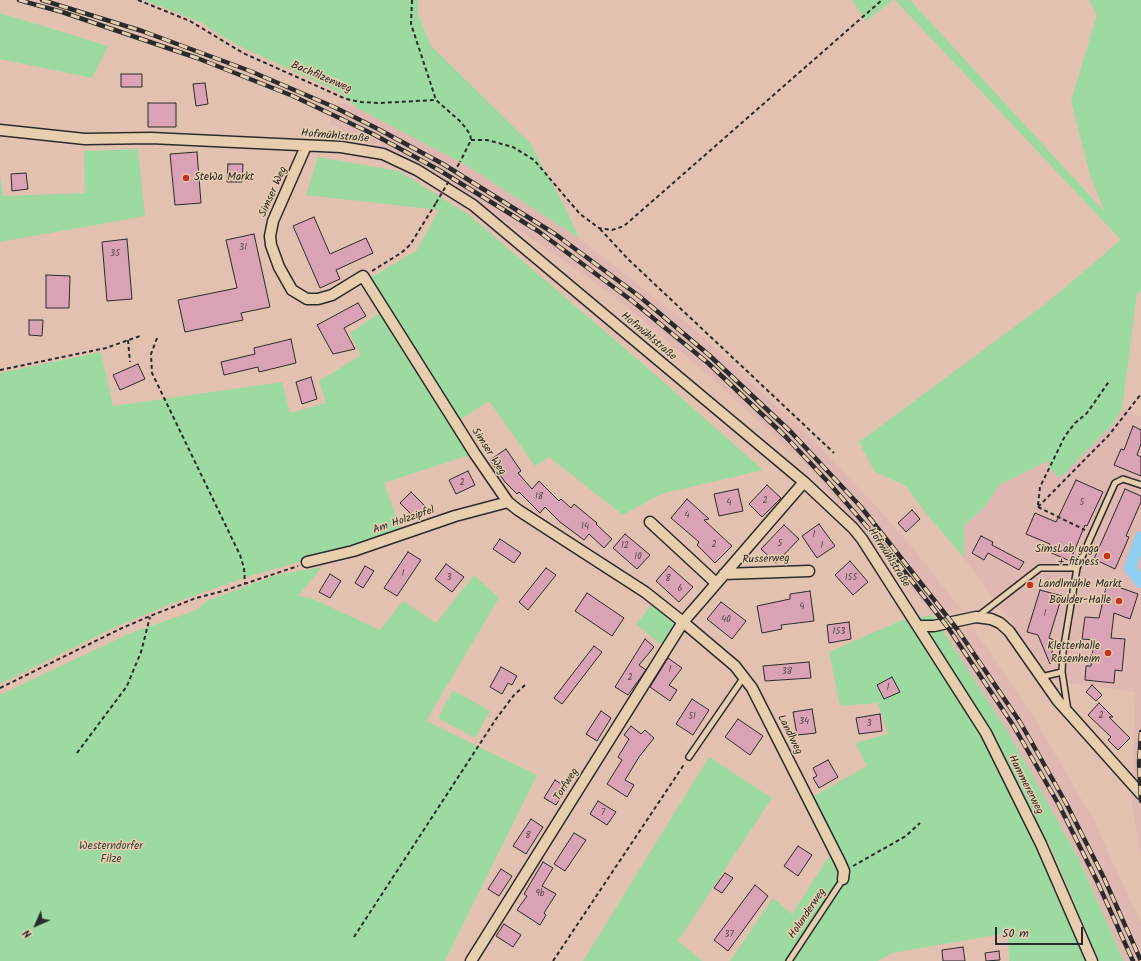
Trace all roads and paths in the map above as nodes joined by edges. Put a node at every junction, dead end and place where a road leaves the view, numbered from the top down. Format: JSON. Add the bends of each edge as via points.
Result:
{"nodes":[{"id":1,"x":138,"y":0,"type":"edge"},
{"id":2,"x":412,"y":0,"type":"edge"},
{"id":3,"x":882,"y":0,"type":"edge"},
{"id":4,"x":436,"y":100,"type":"junction"},
{"id":5,"x":0,"y":130,"type":"edge"},
{"id":6,"x":471,"y":140,"type":"junction"},
{"id":7,"x":306,"y":146,"type":"junction"},
{"id":8,"x":599,"y":228,"type":"junction"},
{"id":9,"x":363,"y":276,"type":"junction"},
{"id":10,"x":140,"y":336,"type":"dead end"},
{"id":11,"x":157,"y":338,"type":"dead end"},
{"id":12,"x":128,"y":340,"type":"junction"},
{"id":13,"x":130,"y":362,"type":"dead end"},
{"id":14,"x":0,"y":370,"type":"edge"},
{"id":15,"x":1110,"y":380,"type":"dead end"},
{"id":16,"x":1141,"y":394,"type":"edge"},
{"id":17,"x":834,"y":453,"type":"dead end"},
{"id":18,"x":804,"y":482,"type":"junction"},
{"id":19,"x":1141,"y":485,"type":"edge"},
{"id":20,"x":508,"y":502,"type":"junction"},
{"id":21,"x":1038,"y":507,"type":"junction"},
{"id":22,"x":650,"y":522,"type":"dead end"},
{"id":23,"x":1092,"y":533,"type":"junction"},
{"id":24,"x":307,"y":562,"type":"joint"},
{"id":25,"x":1077,"y":568,"type":"junction"},
{"id":26,"x":809,"y":571,"type":"dead end"},
{"id":27,"x":724,"y":574,"type":"junction"},
{"id":28,"x":716,"y":583,"type":"junction"},
{"id":29,"x":245,"y":584,"type":"junction"},
{"id":30,"x":150,"y":616,"type":"junction"},
{"id":31,"x":976,"y":617,"type":"junction"},
{"id":32,"x":683,"y":622,"type":"junction"},
{"id":33,"x":920,"y":629,"type":"junction"},
{"id":34,"x":1062,"y":672,"type":"junction"},
{"id":35,"x":744,"y":676,"type":"junction"},
{"id":36,"x":1041,"y":677,"type":"junction"},
{"id":37,"x":525,"y":686,"type":"dead end"},
{"id":38,"x":0,"y":688,"type":"edge"},
{"id":39,"x":1069,"y":712,"type":"junction"},
{"id":40,"x":77,"y":753,"type":"dead end"},
{"id":41,"x":688,"y":757,"type":"joint"},
{"id":42,"x":1141,"y":794,"type":"edge"},
{"id":43,"x":920,"y":823,"type":"dead end"},
{"id":44,"x":843,"y":875,"type":"junction"},
{"id":45,"x":354,"y":938,"type":"dead end"},
{"id":46,"x":471,"y":961,"type":"edge"},
{"id":47,"x":553,"y":961,"type":"edge"},
{"id":48,"x":789,"y":961,"type":"edge"},
{"id":49,"x":1092,"y":961,"type":"edge"}],
"edges":[{"from":1,"to":4,"type":"path","name":"Bachfilzenweg","via":[[190,21],[243,53],[346,98],[361,102]]},
{"from":2,"to":4,"type":"path","via":[[411,24]]},
{"from":3,"to":8,"type":"path","via":[[624,226],[612,230]]},
{"from":4,"to":6,"type":"path","via":[[461,122],[470,134]]},
{"from":5,"to":7,"type":"street","name":"Hofmühlstraße","via":[[85,139],[152,138]]},
{"from":6,"to":8,"type":"path","via":[[487,140],[513,147],[534,160],[580,214]]},
{"from":6,"to":9,"type":"path","bridge":true,"via":[[410,246]]},
{"from":7,"to":9,"type":"street","name":"Simser Weg","via":[[271,228],[271,246],[280,267],[292,290],[307,299],[332,295]]},
{"from":7,"to":18,"type":"street","name":"Hofmühlstraße","via":[[341,147],[383,154],[417,170],[473,204]]},
{"from":8,"to":17,"type":"path","via":[[628,260]]},
{"from":9,"to":20,"type":"street","name":"Simser Weg"},
{"from":10,"to":12,"type":"path"},
{"from":11,"to":29,"type":"path","via":[[151,354],[152,373],[240,555]]},
{"from":12,"to":13,"type":"path"},
{"from":12,"to":14,"type":"path","via":[[106,348]]},
{"from":15,"to":21,"type":"path","via":[[1088,413],[1075,423],[1065,436],[1040,487]]},
{"from":16,"to":21,"type":"path","via":[[1109,435]]},
{"from":18,"to":27,"type":"street"},
{"from":18,"to":33,"type":"street","name":"Hofmühlstraße","via":[[862,539]]},
{"from":19,"to":23,"type":"lane","via":[[1123,479],[1116,483]]},
{"from":20,"to":24,"type":"street","name":"Am Holzzipfel","via":[[455,516],[353,551]]},
{"from":20,"to":32,"type":"street","name":"Simser Weg","via":[[645,592]]},
{"from":21,"to":23,"type":"path"},
{"from":22,"to":28,"type":"street"},
{"from":23,"to":25,"type":"lane"},
{"from":24,"to":29,"type":"path"},
{"from":25,"to":31,"type":"lane","via":[[1040,568]]},
{"from":25,"to":34,"type":"lane","via":[[1066,624]]},
{"from":26,"to":27,"type":"street","name":"Russerweg"},
{"from":27,"to":28,"type":"street"},
{"from":28,"to":32,"type":"street"},
{"from":29,"to":30,"type":"path","via":[[196,598]]},
{"from":30,"to":38,"type":"path"},
{"from":30,"to":40,"type":"path","via":[[141,652],[127,686]]},
{"from":31,"to":33,"type":"street","via":[[922,626]]},
{"from":31,"to":36,"type":"street","via":[[991,619],[1009,631]]},
{"from":32,"to":35,"type":"street","name":"Landlweg"},
{"from":32,"to":46,"type":"street","name":"Torfweg"},
{"from":33,"to":49,"type":"street","name":"Hammererweg","via":[[986,733],[1041,844]]},
{"from":34,"to":36,"type":"lane"},
{"from":34,"to":39,"type":"lane"},
{"from":35,"to":41,"type":"lane"},
{"from":35,"to":44,"type":"street","name":"Landlweg"},
{"from":36,"to":39,"type":"street"},
{"from":37,"to":45,"type":"path","via":[[514,695],[496,719]]},
{"from":39,"to":42,"type":"street"},
{"from":41,"to":47,"type":"path"},
{"from":43,"to":44,"type":"path","via":[[906,836]]},
{"from":44,"to":48,"type":"lane","name":"Holunderweg"}]}
